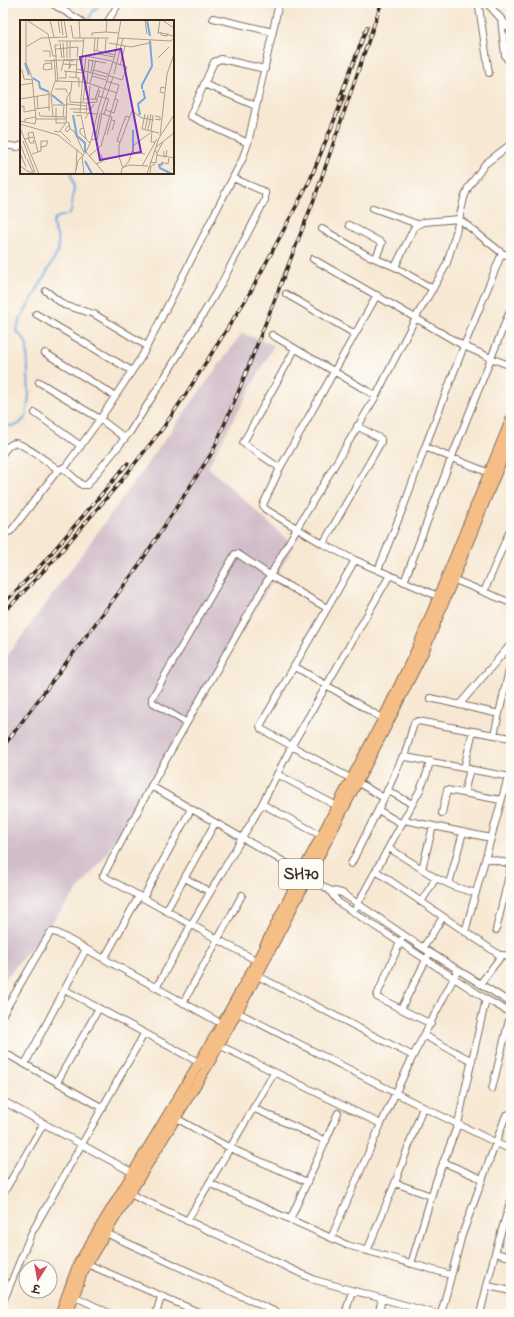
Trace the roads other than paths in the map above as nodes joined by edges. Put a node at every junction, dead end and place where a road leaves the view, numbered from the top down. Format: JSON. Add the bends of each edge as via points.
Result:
{"nodes":[{"id":1,"x":50,"y":3,"type":"edge"},
{"id":2,"x":119,"y":3,"type":"edge"},
{"id":3,"x":279,"y":3,"type":"edge"},
{"id":4,"x":480,"y":3,"type":"edge"},
{"id":5,"x":487,"y":3,"type":"edge"},
{"id":6,"x":213,"y":18,"type":"dead end"},
{"id":7,"x":501,"y":19,"type":"junction"},
{"id":8,"x":80,"y":20,"type":"edge"},
{"id":9,"x":109,"y":20,"type":"edge"},
{"id":10,"x":511,"y":30,"type":"edge"},
{"id":11,"x":273,"y":32,"type":"junction"},
{"id":12,"x":511,"y":61,"type":"edge"},
{"id":13,"x":265,"y":69,"type":"junction"},
{"id":14,"x":489,"y":73,"type":"dead end"},
{"id":15,"x":204,"y":84,"type":"junction"},
{"id":16,"x":256,"y":106,"type":"junction"},
{"id":17,"x":248,"y":143,"type":"junction"},
{"id":18,"x":511,"y":144,"type":"edge"},
{"id":19,"x":3,"y":145,"type":"edge"},
{"id":20,"x":20,"y":146,"type":"edge"},
{"id":21,"x":233,"y":178,"type":"junction"},
{"id":22,"x":373,"y":208,"type":"dead end"},
{"id":23,"x":459,"y":219,"type":"junction"},
{"id":24,"x":417,"y":224,"type":"junction"},
{"id":25,"x":349,"y":225,"type":"dead end"},
{"id":26,"x":322,"y":229,"type":"dead end"},
{"id":27,"x":502,"y":253,"type":"junction"},
{"id":28,"x":376,"y":258,"type":"junction"},
{"id":29,"x":511,"y":258,"type":"edge"},
{"id":30,"x":313,"y":259,"type":"dead end"},
{"id":31,"x":395,"y":267,"type":"junction"},
{"id":32,"x":433,"y":288,"type":"junction"},
{"id":33,"x":46,"y":291,"type":"dead end"},
{"id":34,"x":286,"y":294,"type":"dead end"},
{"id":35,"x":377,"y":295,"type":"junction"},
{"id":36,"x":511,"y":308,"type":"edge"},
{"id":37,"x":36,"y":314,"type":"dead end"},
{"id":38,"x":416,"y":317,"type":"junction"},
{"id":39,"x":355,"y":334,"type":"junction"},
{"id":40,"x":272,"y":335,"type":"dead end"},
{"id":41,"x":147,"y":346,"type":"junction"},
{"id":42,"x":464,"y":346,"type":"junction"},
{"id":43,"x":295,"y":349,"type":"junction"},
{"id":44,"x":45,"y":353,"type":"dead end"},
{"id":45,"x":491,"y":358,"type":"junction"},
{"id":46,"x":511,"y":366,"type":"edge"},
{"id":47,"x":132,"y":371,"type":"junction"},
{"id":48,"x":333,"y":371,"type":"junction"},
{"id":49,"x":39,"y":382,"type":"dead end"},
{"id":50,"x":115,"y":396,"type":"junction"},
{"id":51,"x":376,"y":396,"type":"junction"},
{"id":52,"x":35,"y":413,"type":"dead end"},
{"id":53,"x":100,"y":419,"type":"junction"},
{"id":54,"x":511,"y":419,"type":"edge"},
{"id":55,"x":357,"y":426,"type":"junction"},
{"id":56,"x":511,"y":437,"type":"edge"},
{"id":57,"x":125,"y":438,"type":"junction"},
{"id":58,"x":80,"y":446,"type":"junction"},
{"id":59,"x":425,"y":447,"type":"junction"},
{"id":60,"x":3,"y":453,"type":"edge"},
{"id":61,"x":451,"y":458,"type":"junction"},
{"id":62,"x":280,"y":468,"type":"junction"},
{"id":63,"x":61,"y":469,"type":"junction"},
{"id":64,"x":492,"y":474,"type":"junction"},
{"id":65,"x":297,"y":528,"type":"junction"},
{"id":66,"x":509,"y":532,"type":"dead end"},
{"id":67,"x":3,"y":534,"type":"edge"},
{"id":68,"x":323,"y":544,"type":"junction"},
{"id":69,"x":355,"y":560,"type":"junction"},
{"id":70,"x":378,"y":570,"type":"junction"},
{"id":71,"x":390,"y":575,"type":"junction"},
{"id":72,"x":271,"y":576,"type":"junction"},
{"id":73,"x":450,"y":578,"type":"junction"},
{"id":74,"x":404,"y":582,"type":"junction"},
{"id":75,"x":484,"y":592,"type":"junction"},
{"id":76,"x":442,"y":598,"type":"junction"},
{"id":77,"x":511,"y":603,"type":"edge"},
{"id":78,"x":327,"y":608,"type":"junction"},
{"id":79,"x":511,"y":644,"type":"edge"},
{"id":80,"x":508,"y":651,"type":"edge"},
{"id":81,"x":511,"y":662,"type":"edge"},
{"id":82,"x":294,"y":666,"type":"junction"},
{"id":83,"x":326,"y":685,"type":"junction"},
{"id":84,"x":430,"y":698,"type":"dead end"},
{"id":85,"x":460,"y":705,"type":"junction"},
{"id":86,"x":499,"y":714,"type":"junction"},
{"id":87,"x":386,"y":721,"type":"junction"},
{"id":88,"x":187,"y":723,"type":"junction"},
{"id":89,"x":473,"y":731,"type":"junction"},
{"id":90,"x":494,"y":735,"type":"junction"},
{"id":91,"x":511,"y":738,"type":"edge"},
{"id":92,"x":291,"y":747,"type":"junction"},
{"id":93,"x":404,"y":757,"type":"junction"},
{"id":94,"x":430,"y":761,"type":"junction"},
{"id":95,"x":467,"y":769,"type":"junction"},
{"id":96,"x":277,"y":774,"type":"junction"},
{"id":97,"x":509,"y":777,"type":"edge"},
{"id":98,"x":355,"y":780,"type":"junction"},
{"id":99,"x":151,"y":786,"type":"junction"},
{"id":100,"x":388,"y":790,"type":"junction"},
{"id":101,"x":464,"y":793,"type":"junction"},
{"id":102,"x":384,"y":798,"type":"junction"},
{"id":103,"x":501,"y":800,"type":"junction"},
{"id":104,"x":262,"y":804,"type":"junction"},
{"id":105,"x":412,"y":804,"type":"junction"},
{"id":106,"x":337,"y":806,"type":"junction"},
{"id":107,"x":191,"y":809,"type":"junction"},
{"id":108,"x":378,"y":810,"type":"junction"},
{"id":109,"x":442,"y":813,"type":"dead end"},
{"id":110,"x":403,"y":822,"type":"junction"},
{"id":111,"x":215,"y":823,"type":"junction"},
{"id":112,"x":433,"y":826,"type":"junction"},
{"id":113,"x":463,"y":832,"type":"junction"},
{"id":114,"x":324,"y":837,"type":"junction"},
{"id":115,"x":242,"y":838,"type":"junction"},
{"id":116,"x":491,"y":838,"type":"junction"},
{"id":117,"x":389,"y":848,"type":"junction"},
{"id":118,"x":486,"y":858,"type":"junction"},
{"id":119,"x":351,"y":864,"type":"dead end"},
{"id":120,"x":511,"y":864,"type":"edge"},
{"id":121,"x":511,"y":867,"type":"edge"},
{"id":122,"x":422,"y":869,"type":"junction"},
{"id":123,"x":376,"y":871,"type":"junction"},
{"id":124,"x":305,"y":874,"type":"junction"},
{"id":125,"x":184,"y":878,"type":"junction"},
{"id":126,"x":436,"y":878,"type":"junction"},
{"id":127,"x":449,"y":884,"type":"junction"},
{"id":128,"x":329,"y":890,"type":"junction"},
{"id":129,"x":210,"y":892,"type":"junction"},
{"id":130,"x":476,"y":893,"type":"junction"},
{"id":131,"x":242,"y":895,"type":"dead end"},
{"id":132,"x":141,"y":897,"type":"junction"},
{"id":133,"x":421,"y":902,"type":"junction"},
{"id":134,"x":358,"y":904,"type":"junction"},
{"id":135,"x":166,"y":911,"type":"junction"},
{"id":136,"x":353,"y":912,"type":"junction"},
{"id":137,"x":444,"y":917,"type":"junction"},
{"id":138,"x":191,"y":925,"type":"junction"},
{"id":139,"x":496,"y":930,"type":"dead end"},
{"id":140,"x":465,"y":932,"type":"junction"},
{"id":141,"x":404,"y":935,"type":"junction"},
{"id":142,"x":218,"y":939,"type":"junction"},
{"id":143,"x":400,"y":942,"type":"junction"},
{"id":144,"x":423,"y":948,"type":"junction"},
{"id":145,"x":86,"y":949,"type":"junction"},
{"id":146,"x":430,"y":952,"type":"junction"},
{"id":147,"x":501,"y":956,"type":"junction"},
{"id":148,"x":511,"y":956,"type":"edge"},
{"id":149,"x":104,"y":959,"type":"junction"},
{"id":150,"x":426,"y":959,"type":"junction"},
{"id":151,"x":260,"y":962,"type":"junction"},
{"id":152,"x":458,"y":970,"type":"junction"},
{"id":153,"x":254,"y":974,"type":"junction"},
{"id":154,"x":454,"y":978,"type":"junction"},
{"id":155,"x":480,"y":984,"type":"junction"},
{"id":156,"x":156,"y":988,"type":"junction"},
{"id":157,"x":65,"y":990,"type":"junction"},
{"id":158,"x":486,"y":999,"type":"junction"},
{"id":159,"x":183,"y":1003,"type":"junction"},
{"id":160,"x":511,"y":1003,"type":"edge"},
{"id":161,"x":99,"y":1008,"type":"junction"},
{"id":162,"x":402,"y":1009,"type":"junction"},
{"id":163,"x":234,"y":1010,"type":"junction"},
{"id":164,"x":511,"y":1012,"type":"edge"},
{"id":165,"x":3,"y":1014,"type":"edge"},
{"id":166,"x":431,"y":1024,"type":"junction"},
{"id":167,"x":225,"y":1026,"type":"junction"},
{"id":168,"x":144,"y":1034,"type":"junction"},
{"id":169,"x":425,"y":1036,"type":"junction"},
{"id":170,"x":219,"y":1044,"type":"junction"},
{"id":171,"x":3,"y":1052,"type":"edge"},
{"id":172,"x":413,"y":1056,"type":"junction"},
{"id":173,"x":472,"y":1061,"type":"junction"},
{"id":174,"x":25,"y":1064,"type":"junction"},
{"id":175,"x":203,"y":1065,"type":"junction"},
{"id":176,"x":274,"y":1073,"type":"junction"},
{"id":177,"x":57,"y":1082,"type":"junction"},
{"id":178,"x":492,"y":1089,"type":"dead end"},
{"id":179,"x":396,"y":1093,"type":"junction"},
{"id":180,"x":3,"y":1100,"type":"edge"},
{"id":181,"x":423,"y":1107,"type":"junction"},
{"id":182,"x":103,"y":1108,"type":"junction"},
{"id":183,"x":253,"y":1108,"type":"junction"},
{"id":184,"x":338,"y":1113,"type":"dead end"},
{"id":185,"x":511,"y":1114,"type":"edge"},
{"id":186,"x":172,"y":1116,"type":"junction"},
{"id":187,"x":44,"y":1124,"type":"junction"},
{"id":188,"x":381,"y":1124,"type":"junction"},
{"id":189,"x":458,"y":1124,"type":"junction"},
{"id":190,"x":326,"y":1141,"type":"junction"},
{"id":191,"x":496,"y":1142,"type":"junction"},
{"id":192,"x":82,"y":1144,"type":"junction"},
{"id":193,"x":230,"y":1148,"type":"junction"},
{"id":194,"x":511,"y":1150,"type":"edge"},
{"id":195,"x":443,"y":1162,"type":"junction"},
{"id":196,"x":136,"y":1175,"type":"junction"},
{"id":197,"x":482,"y":1179,"type":"junction"},
{"id":198,"x":307,"y":1182,"type":"junction"},
{"id":199,"x":209,"y":1183,"type":"junction"},
{"id":200,"x":395,"y":1183,"type":"junction"},
{"id":201,"x":3,"y":1194,"type":"edge"},
{"id":202,"x":130,"y":1194,"type":"junction"},
{"id":203,"x":431,"y":1196,"type":"junction"},
{"id":204,"x":511,"y":1199,"type":"edge"},
{"id":205,"x":290,"y":1220,"type":"junction"},
{"id":206,"x":504,"y":1220,"type":"junction"},
{"id":207,"x":187,"y":1221,"type":"junction"},
{"id":208,"x":511,"y":1222,"type":"edge"},
{"id":209,"x":106,"y":1233,"type":"junction"},
{"id":210,"x":330,"y":1238,"type":"junction"},
{"id":211,"x":367,"y":1251,"type":"junction"},
{"id":212,"x":496,"y":1253,"type":"junction"},
{"id":213,"x":511,"y":1257,"type":"edge"},
{"id":214,"x":84,"y":1262,"type":"junction"},
{"id":215,"x":412,"y":1264,"type":"junction"},
{"id":216,"x":451,"y":1275,"type":"junction"},
{"id":217,"x":488,"y":1286,"type":"junction"},
{"id":218,"x":352,"y":1291,"type":"junction"},
{"id":219,"x":511,"y":1291,"type":"edge"},
{"id":220,"x":74,"y":1296,"type":"junction"},
{"id":221,"x":161,"y":1297,"type":"junction"},
{"id":222,"x":382,"y":1299,"type":"junction"},
{"id":223,"x":3,"y":1302,"type":"edge"},
{"id":224,"x":511,"y":1310,"type":"edge"},
{"id":225,"x":60,"y":1314,"type":"edge"},
{"id":226,"x":68,"y":1314,"type":"edge"},
{"id":227,"x":111,"y":1314,"type":"edge"},
{"id":228,"x":156,"y":1314,"type":"edge"},
{"id":229,"x":203,"y":1314,"type":"edge"},
{"id":230,"x":280,"y":1314,"type":"edge"},
{"id":231,"x":345,"y":1314,"type":"edge"},
{"id":232,"x":378,"y":1314,"type":"edge"},
{"id":233,"x":437,"y":1314,"type":"edge"},
{"id":234,"x":441,"y":1314,"type":"edge"},
{"id":235,"x":480,"y":1314,"type":"edge"},
{"id":236,"x":510,"y":1314,"type":"edge"}],
"edges":[{"from":1,"to":8,"type":"street"},
{"from":2,"to":9,"type":"street"},
{"from":3,"to":11,"type":"street"},
{"from":4,"to":14,"type":"street"},
{"from":5,"to":7,"type":"street"},
{"from":6,"to":11,"type":"street"},
{"from":7,"to":10,"type":"street"},
{"from":7,"to":12,"type":"street","via":[[505,55]]},
{"from":11,"to":13,"type":"street"},
{"from":13,"to":15,"type":"street","via":[[217,59]]},
{"from":13,"to":16,"type":"street"},
{"from":15,"to":16,"type":"street"},
{"from":15,"to":17,"type":"street","via":[[190,116]]},
{"from":16,"to":17,"type":"street"},
{"from":17,"to":21,"type":"street"},
{"from":18,"to":23,"type":"street","via":[[485,164],[474,178],[464,198]]},
{"from":19,"to":20,"type":"street"},
{"from":21,"to":41,"type":"street"},
{"from":21,"to":57,"type":"street","via":[[265,192],[265,200],[192,334]]},
{"from":22,"to":24,"type":"street"},
{"from":23,"to":24,"type":"street"},
{"from":23,"to":27,"type":"street"},
{"from":23,"to":32,"type":"street","via":[[447,262]]},
{"from":24,"to":31,"type":"street"},
{"from":25,"to":28,"type":"street","via":[[382,243]]},
{"from":26,"to":28,"type":"street"},
{"from":27,"to":29,"type":"street"},
{"from":27,"to":42,"type":"street"},
{"from":28,"to":31,"type":"street"},
{"from":30,"to":35,"type":"street"},
{"from":31,"to":32,"type":"street"},
{"from":32,"to":38,"type":"street"},
{"from":33,"to":41,"type":"street","via":[[64,305],[94,314]]},
{"from":34,"to":39,"type":"street"},
{"from":35,"to":38,"type":"street"},
{"from":35,"to":39,"type":"street"},
{"from":36,"to":45,"type":"street"},
{"from":37,"to":47,"type":"street"},
{"from":38,"to":42,"type":"street"},
{"from":38,"to":51,"type":"street"},
{"from":39,"to":48,"type":"street"},
{"from":40,"to":43,"type":"street"},
{"from":41,"to":47,"type":"street"},
{"from":42,"to":45,"type":"street"},
{"from":42,"to":59,"type":"street"},
{"from":43,"to":48,"type":"street"},
{"from":43,"to":62,"type":"street","via":[[242,443]]},
{"from":44,"to":50,"type":"street"},
{"from":45,"to":46,"type":"street"},
{"from":45,"to":61,"type":"street"},
{"from":47,"to":50,"type":"street"},
{"from":48,"to":51,"type":"street"},
{"from":48,"to":62,"type":"street"},
{"from":49,"to":53,"type":"street"},
{"from":50,"to":53,"type":"street"},
{"from":51,"to":55,"type":"street"},
{"from":52,"to":58,"type":"street"},
{"from":53,"to":57,"type":"street"},
{"from":53,"to":58,"type":"street"},
{"from":54,"to":64,"type":"main road","number":"SH70"},
{"from":55,"to":65,"type":"street"},
{"from":55,"to":68,"type":"street","via":[[382,442]]},
{"from":56,"to":64,"type":"main road","number":"SH70"},
{"from":57,"to":63,"type":"street","via":[[87,485],[82,485]]},
{"from":58,"to":63,"type":"street"},
{"from":59,"to":61,"type":"street"},
{"from":59,"to":70,"type":"street"},
{"from":60,"to":63,"type":"street","via":[[13,444],[21,444]]},
{"from":61,"to":64,"type":"street"},
{"from":61,"to":74,"type":"street"},
{"from":62,"to":65,"type":"street","via":[[263,505],[265,509]]},
{"from":63,"to":67,"type":"street","via":[[11,531]]},
{"from":64,"to":73,"type":"main road","number":"SH70"},
{"from":65,"to":68,"type":"street"},
{"from":65,"to":72,"type":"street"},
{"from":66,"to":75,"type":"street"},
{"from":68,"to":69,"type":"street"},
{"from":69,"to":70,"type":"street"},
{"from":69,"to":78,"type":"street"},
{"from":70,"to":71,"type":"street"},
{"from":71,"to":74,"type":"street"},
{"from":71,"to":83,"type":"street"},
{"from":72,"to":78,"type":"street"},
{"from":72,"to":88,"type":"street"},
{"from":72,"to":88,"type":"street","via":[[235,554],[152,698],[152,702]]},
{"from":73,"to":75,"type":"street"},
{"from":73,"to":76,"type":"main road","number":"SH70"},
{"from":74,"to":76,"type":"street"},
{"from":75,"to":77,"type":"street"},
{"from":76,"to":87,"type":"main road","number":"SH70","via":[[425,649]]},
{"from":78,"to":82,"type":"street"},
{"from":79,"to":80,"type":"street"},
{"from":80,"to":85,"type":"street"},
{"from":81,"to":86,"type":"street"},
{"from":82,"to":83,"type":"street"},
{"from":82,"to":92,"type":"street","via":[[260,726]]},
{"from":83,"to":87,"type":"street"},
{"from":83,"to":92,"type":"street"},
{"from":84,"to":85,"type":"street"},
{"from":85,"to":86,"type":"street"},
{"from":86,"to":90,"type":"street"},
{"from":87,"to":98,"type":"main road","number":"SH70"},
{"from":88,"to":99,"type":"street"},
{"from":89,"to":90,"type":"street"},
{"from":89,"to":93,"type":"street","via":[[416,722]]},
{"from":89,"to":95,"type":"street"},
{"from":90,"to":91,"type":"street"},
{"from":92,"to":96,"type":"street"},
{"from":92,"to":98,"type":"street"},
{"from":93,"to":94,"type":"street"},
{"from":93,"to":100,"type":"street"},
{"from":94,"to":95,"type":"street"},
{"from":94,"to":105,"type":"street","via":[[423,784]]},
{"from":95,"to":97,"type":"street"},
{"from":95,"to":101,"type":"street"},
{"from":96,"to":104,"type":"street"},
{"from":96,"to":106,"type":"street"},
{"from":97,"to":103,"type":"street"},
{"from":98,"to":102,"type":"street"},
{"from":98,"to":106,"type":"main road","number":"SH70"},
{"from":98,"to":114,"type":"main road","number":"SH70"},
{"from":99,"to":107,"type":"street"},
{"from":99,"to":132,"type":"street","via":[[103,876]]},
{"from":100,"to":102,"type":"street"},
{"from":100,"to":105,"type":"street"},
{"from":101,"to":103,"type":"street"},
{"from":101,"to":109,"type":"street","via":[[447,790]]},
{"from":102,"to":108,"type":"street"},
{"from":103,"to":116,"type":"street"},
{"from":104,"to":114,"type":"street"},
{"from":104,"to":115,"type":"street"},
{"from":105,"to":110,"type":"street"},
{"from":106,"to":114,"type":"main road","number":"SH70"},
{"from":107,"to":111,"type":"street"},
{"from":107,"to":132,"type":"street"},
{"from":108,"to":110,"type":"street"},
{"from":108,"to":119,"type":"street"},
{"from":110,"to":112,"type":"street"},
{"from":110,"to":117,"type":"street"},
{"from":111,"to":115,"type":"street"},
{"from":111,"to":125,"type":"street"},
{"from":112,"to":113,"type":"street"},
{"from":112,"to":122,"type":"street"},
{"from":113,"to":116,"type":"street"},
{"from":113,"to":127,"type":"street"},
{"from":114,"to":124,"type":"main road","number":"SH70"},
{"from":115,"to":124,"type":"street"},
{"from":115,"to":129,"type":"street"},
{"from":116,"to":118,"type":"street"},
{"from":117,"to":122,"type":"street"},
{"from":117,"to":123,"type":"street"},
{"from":118,"to":120,"type":"street"},
{"from":118,"to":130,"type":"street"},
{"from":121,"to":139,"type":"street"},
{"from":122,"to":126,"type":"street"},
{"from":123,"to":133,"type":"street"},
{"from":123,"to":134,"type":"street"},
{"from":124,"to":128,"type":"street"},
{"from":124,"to":151,"type":"main road","number":"SH70"},
{"from":125,"to":129,"type":"street"},
{"from":125,"to":135,"type":"street"},
{"from":126,"to":127,"type":"street"},
{"from":126,"to":133,"type":"street"},
{"from":127,"to":130,"type":"street"},
{"from":128,"to":134,"type":"street","via":[[342,893]]},
{"from":128,"to":136,"type":"street","via":[[338,902]]},
{"from":129,"to":138,"type":"street"},
{"from":130,"to":140,"type":"street"},
{"from":131,"to":142,"type":"street"},
{"from":132,"to":135,"type":"street"},
{"from":132,"to":149,"type":"street"},
{"from":133,"to":137,"type":"street"},
{"from":134,"to":136,"type":"street"},
{"from":134,"to":141,"type":"street"},
{"from":135,"to":138,"type":"street"},
{"from":136,"to":143,"type":"street"},
{"from":137,"to":140,"type":"street"},
{"from":137,"to":144,"type":"street"},
{"from":138,"to":142,"type":"street"},
{"from":138,"to":156,"type":"street"},
{"from":140,"to":147,"type":"street"},
{"from":141,"to":143,"type":"street"},
{"from":141,"to":144,"type":"street"},
{"from":142,"to":151,"type":"street"},
{"from":142,"to":159,"type":"street"},
{"from":143,"to":150,"type":"street"},
{"from":143,"to":162,"type":"street","via":[[377,997]]},
{"from":144,"to":146,"type":"street"},
{"from":145,"to":149,"type":"street"},
{"from":145,"to":157,"type":"street"},
{"from":145,"to":165,"type":"street","via":[[57,933],[50,933]]},
{"from":146,"to":150,"type":"street"},
{"from":146,"to":152,"type":"street"},
{"from":147,"to":148,"type":"street"},
{"from":147,"to":155,"type":"street"},
{"from":149,"to":156,"type":"street"},
{"from":150,"to":154,"type":"street"},
{"from":150,"to":162,"type":"street"},
{"from":151,"to":153,"type":"main road","number":"SH70"},
{"from":152,"to":154,"type":"street"},
{"from":152,"to":155,"type":"street"},
{"from":153,"to":163,"type":"main road","number":"SH70"},
{"from":153,"to":172,"type":"street"},
{"from":154,"to":158,"type":"street"},
{"from":154,"to":166,"type":"street"},
{"from":155,"to":160,"type":"street"},
{"from":156,"to":159,"type":"street"},
{"from":157,"to":161,"type":"street"},
{"from":157,"to":174,"type":"street"},
{"from":158,"to":164,"type":"street"},
{"from":158,"to":173,"type":"street"},
{"from":159,"to":167,"type":"street"},
{"from":161,"to":168,"type":"street"},
{"from":161,"to":177,"type":"street"},
{"from":162,"to":166,"type":"street"},
{"from":163,"to":167,"type":"main road","number":"SH70"},
{"from":163,"to":179,"type":"street"},
{"from":164,"to":178,"type":"street"},
{"from":166,"to":169,"type":"street"},
{"from":167,"to":170,"type":"main road","number":"SH70"},
{"from":167,"to":175,"type":"main road","number":"SH70"},
{"from":168,"to":175,"type":"street"},
{"from":168,"to":182,"type":"street"},
{"from":169,"to":172,"type":"street"},
{"from":169,"to":173,"type":"street"},
{"from":170,"to":175,"type":"main road","number":"SH70"},
{"from":170,"to":176,"type":"street"},
{"from":171,"to":174,"type":"street"},
{"from":172,"to":179,"type":"street"},
{"from":173,"to":189,"type":"street"},
{"from":174,"to":177,"type":"street"},
{"from":175,"to":186,"type":"main road","number":"SH70"},
{"from":176,"to":183,"type":"street"},
{"from":176,"to":188,"type":"street"},
{"from":177,"to":182,"type":"street"},
{"from":179,"to":181,"type":"street"},
{"from":179,"to":188,"type":"street"},
{"from":180,"to":187,"type":"street"},
{"from":181,"to":189,"type":"street"},
{"from":181,"to":200,"type":"street"},
{"from":182,"to":192,"type":"street"},
{"from":183,"to":190,"type":"street"},
{"from":183,"to":193,"type":"street"},
{"from":184,"to":190,"type":"street"},
{"from":185,"to":191,"type":"street","via":[[503,1119]]},
{"from":186,"to":193,"type":"street"},
{"from":186,"to":196,"type":"main road","number":"SH70"},
{"from":187,"to":192,"type":"street"},
{"from":187,"to":201,"type":"street"},
{"from":188,"to":210,"type":"street"},
{"from":189,"to":191,"type":"street"},
{"from":189,"to":195,"type":"street"},
{"from":190,"to":198,"type":"street"},
{"from":191,"to":194,"type":"street"},
{"from":191,"to":197,"type":"street"},
{"from":192,"to":196,"type":"street"},
{"from":192,"to":223,"type":"street","via":[[30,1234]]},
{"from":193,"to":198,"type":"street"},
{"from":193,"to":199,"type":"street"},
{"from":195,"to":197,"type":"street"},
{"from":195,"to":203,"type":"street"},
{"from":196,"to":202,"type":"main road","number":"SH70"},
{"from":196,"to":214,"type":"main road","number":"SH70"},
{"from":197,"to":216,"type":"street"},
{"from":198,"to":205,"type":"street"},
{"from":199,"to":205,"type":"street"},
{"from":199,"to":207,"type":"street"},
{"from":200,"to":203,"type":"street"},
{"from":200,"to":211,"type":"street"},
{"from":202,"to":207,"type":"street"},
{"from":202,"to":209,"type":"main road","number":"SH70"},
{"from":203,"to":215,"type":"street"},
{"from":204,"to":206,"type":"street"},
{"from":205,"to":210,"type":"street"},
{"from":206,"to":208,"type":"street"},
{"from":206,"to":212,"type":"street"},
{"from":207,"to":218,"type":"street","via":[[315,1280]]},
{"from":209,"to":214,"type":"main road","number":"SH70"},
{"from":209,"to":230,"type":"street"},
{"from":210,"to":211,"type":"street"},
{"from":211,"to":215,"type":"street"},
{"from":212,"to":213,"type":"street"},
{"from":212,"to":217,"type":"street"},
{"from":214,"to":220,"type":"main road","number":"SH70"},
{"from":214,"to":221,"type":"street"},
{"from":214,"to":225,"type":"main road","number":"SH70"},
{"from":215,"to":216,"type":"street"},
{"from":216,"to":234,"type":"street"},
{"from":217,"to":219,"type":"street"},
{"from":217,"to":235,"type":"street"},
{"from":218,"to":222,"type":"street"},
{"from":218,"to":231,"type":"street"},
{"from":220,"to":226,"type":"main road","number":"SH70"},
{"from":220,"to":227,"type":"street"},
{"from":221,"to":228,"type":"street"},
{"from":221,"to":229,"type":"street"},
{"from":222,"to":232,"type":"street"},
{"from":222,"to":233,"type":"street"},
{"from":224,"to":236,"type":"street"}]}
